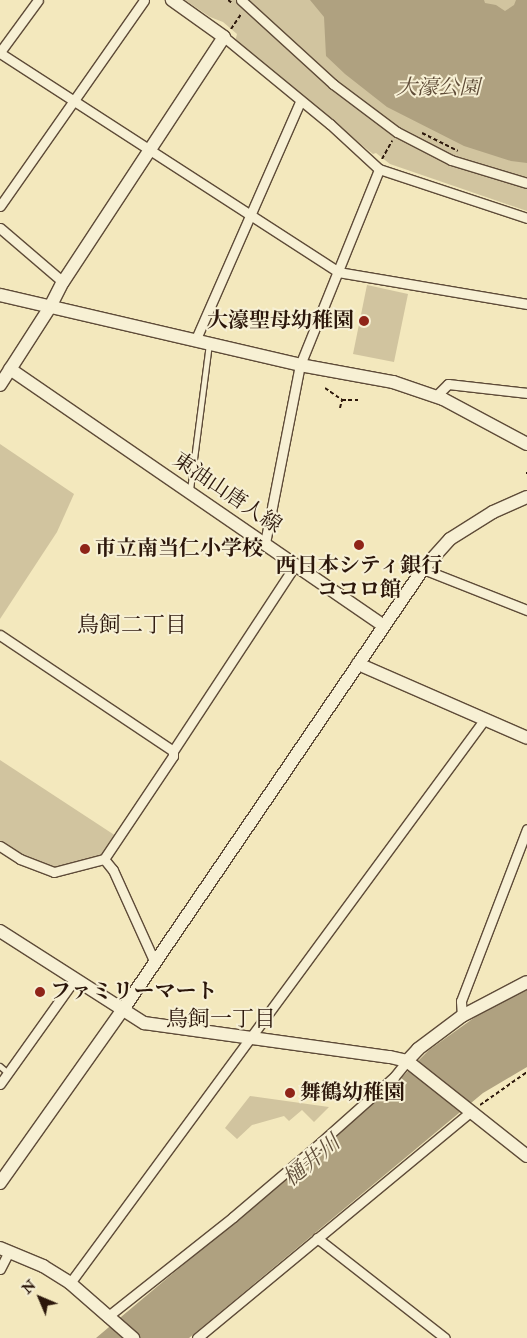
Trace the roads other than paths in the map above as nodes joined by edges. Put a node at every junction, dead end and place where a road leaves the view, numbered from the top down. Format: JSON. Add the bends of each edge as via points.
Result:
{"nodes":[{"id":1,"x":38,"y":0,"type":"edge"},
{"id":2,"x":144,"y":0,"type":"edge"},
{"id":3,"x":172,"y":0,"type":"edge"},
{"id":4,"x":244,"y":2,"type":"edge"},
{"id":5,"x":225,"y":38,"type":"junction"},
{"id":6,"x":0,"y":53,"type":"edge"},
{"id":7,"x":73,"y":102,"type":"junction"},
{"id":8,"x":300,"y":102,"type":"junction"},
{"id":9,"x":150,"y":151,"type":"junction"},
{"id":10,"x":378,"y":168,"type":"junction"},
{"id":11,"x":527,"y":183,"type":"edge"},
{"id":12,"x":0,"y":206,"type":"edge"},
{"id":13,"x":250,"y":216,"type":"junction"},
{"id":14,"x":527,"y":218,"type":"edge"},
{"id":15,"x":0,"y":228,"type":"edge"},
{"id":16,"x":338,"y":272,"type":"junction"},
{"id":17,"x":63,"y":282,"type":"junction"},
{"id":18,"x":0,"y":295,"type":"edge"},
{"id":19,"x":527,"y":304,"type":"edge"},
{"id":20,"x":50,"y":307,"type":"junction"},
{"id":21,"x":196,"y":341,"type":"junction"},
{"id":22,"x":209,"y":344,"type":"junction"},
{"id":23,"x":300,"y":365,"type":"junction"},
{"id":24,"x":10,"y":369,"type":"junction"},
{"id":25,"x":0,"y":385,"type":"edge"},
{"id":26,"x":527,"y":393,"type":"edge"},
{"id":27,"x":436,"y":396,"type":"junction"},
{"id":28,"x":527,"y":444,"type":"edge"},
{"id":29,"x":190,"y":492,"type":"junction"},
{"id":30,"x":527,"y":498,"type":"edge"},
{"id":31,"x":265,"y":543,"type":"junction"},
{"id":32,"x":296,"y":565,"type":"junction"},
{"id":33,"x":423,"y":569,"type":"junction"},
{"id":34,"x":527,"y":610,"type":"edge"},
{"id":35,"x":383,"y":625,"type":"junction"},
{"id":36,"x":0,"y":635,"type":"edge"},
{"id":37,"x":358,"y":664,"type":"junction"},
{"id":38,"x":484,"y":720,"type":"junction"},
{"id":39,"x":527,"y":738,"type":"edge"},
{"id":40,"x":173,"y":752,"type":"junction"},
{"id":41,"x":527,"y":829,"type":"edge"},
{"id":42,"x":0,"y":846,"type":"edge"},
{"id":43,"x":104,"y":859,"type":"junction"},
{"id":44,"x":0,"y":931,"type":"edge"},
{"id":45,"x":155,"y":962,"type":"junction"},
{"id":46,"x":75,"y":980,"type":"junction"},
{"id":47,"x":527,"y":982,"type":"edge"},
{"id":48,"x":122,"y":1011,"type":"junction"},
{"id":49,"x":462,"y":1016,"type":"junction"},
{"id":50,"x":251,"y":1037,"type":"junction"},
{"id":51,"x":409,"y":1063,"type":"junction"},
{"id":52,"x":0,"y":1066,"type":"edge"},
{"id":53,"x":8,"y":1073,"type":"junction"},
{"id":54,"x":0,"y":1084,"type":"edge"},
{"id":55,"x":469,"y":1111,"type":"junction"},
{"id":56,"x":527,"y":1156,"type":"edge"},
{"id":57,"x":0,"y":1183,"type":"edge"},
{"id":58,"x":317,"y":1238,"type":"junction"},
{"id":59,"x":4,"y":1249,"type":"edge"},
{"id":60,"x":0,"y":1268,"type":"edge"},
{"id":61,"x":70,"y":1283,"type":"junction"},
{"id":62,"x":109,"y":1319,"type":"junction"},
{"id":63,"x":133,"y":1338,"type":"edge"},
{"id":64,"x":197,"y":1338,"type":"edge"},
{"id":65,"x":445,"y":1338,"type":"edge"}],
"edges":[{"from":1,"to":6,"type":"street"},
{"from":2,"to":7,"type":"street"},
{"from":3,"to":5,"type":"street"},
{"from":4,"to":11,"type":"street","via":[[333,84],[397,132],[452,160]]},
{"from":5,"to":8,"type":"street"},
{"from":5,"to":9,"type":"street"},
{"from":6,"to":7,"type":"street"},
{"from":7,"to":9,"type":"street"},
{"from":7,"to":12,"type":"street"},
{"from":8,"to":10,"type":"street","via":[[330,124]]},
{"from":8,"to":13,"type":"street"},
{"from":9,"to":13,"type":"street"},
{"from":9,"to":17,"type":"street"},
{"from":10,"to":14,"type":"street"},
{"from":10,"to":16,"type":"street"},
{"from":13,"to":16,"type":"street"},
{"from":13,"to":21,"type":"street"},
{"from":15,"to":17,"type":"street"},
{"from":16,"to":19,"type":"street"},
{"from":16,"to":23,"type":"street"},
{"from":17,"to":20,"type":"street"},
{"from":18,"to":20,"type":"street"},
{"from":20,"to":21,"type":"street"},
{"from":20,"to":24,"type":"street"},
{"from":21,"to":22,"type":"street"},
{"from":22,"to":23,"type":"street"},
{"from":22,"to":29,"type":"lane"},
{"from":23,"to":27,"type":"street","via":[[393,382]]},
{"from":23,"to":31,"type":"street"},
{"from":24,"to":25,"type":"street"},
{"from":24,"to":29,"type":"street","name":"東油山唐人線"},
{"from":26,"to":27,"type":"street","via":[[448,384]]},
{"from":27,"to":28,"type":"street"},
{"from":29,"to":31,"type":"street","name":"東油山唐人線"},
{"from":30,"to":33,"type":"street","via":[[493,512],[450,539]]},
{"from":31,"to":32,"type":"street","name":"東油山唐人線"},
{"from":32,"to":35,"type":"street","name":"東油山唐人線"},
{"from":32,"to":40,"type":"street"},
{"from":33,"to":34,"type":"street"},
{"from":33,"to":35,"type":"street"},
{"from":35,"to":37,"type":"street"},
{"from":36,"to":40,"type":"street"},
{"from":37,"to":38,"type":"street"},
{"from":37,"to":45,"type":"street"},
{"from":38,"to":39,"type":"street"},
{"from":38,"to":50,"type":"street"},
{"from":40,"to":43,"type":"street"},
{"from":41,"to":49,"type":"street","via":[[461,1001]]},
{"from":42,"to":43,"type":"street","via":[[20,859],[54,872]]},
{"from":43,"to":45,"type":"street","via":[[113,870]]},
{"from":44,"to":46,"type":"street"},
{"from":45,"to":48,"type":"street"},
{"from":46,"to":48,"type":"street"},
{"from":46,"to":53,"type":"street"},
{"from":47,"to":49,"type":"street"},
{"from":48,"to":50,"type":"street","via":[[144,1023]]},
{"from":48,"to":57,"type":"street"},
{"from":49,"to":51,"type":"street","via":[[418,1049]]},
{"from":50,"to":51,"type":"street","via":[[390,1057]]},
{"from":50,"to":61,"type":"street"},
{"from":51,"to":55,"type":"street"},
{"from":51,"to":62,"type":"street","via":[[322,1142]]},
{"from":52,"to":53,"type":"lane"},
{"from":53,"to":54,"type":"street"},
{"from":55,"to":56,"type":"street"},
{"from":55,"to":58,"type":"street"},
{"from":58,"to":64,"type":"street"},
{"from":58,"to":65,"type":"street"},
{"from":59,"to":60,"type":"street"},
{"from":59,"to":61,"type":"street","via":[[43,1266]]},
{"from":61,"to":62,"type":"street"},
{"from":62,"to":63,"type":"street"}]}
